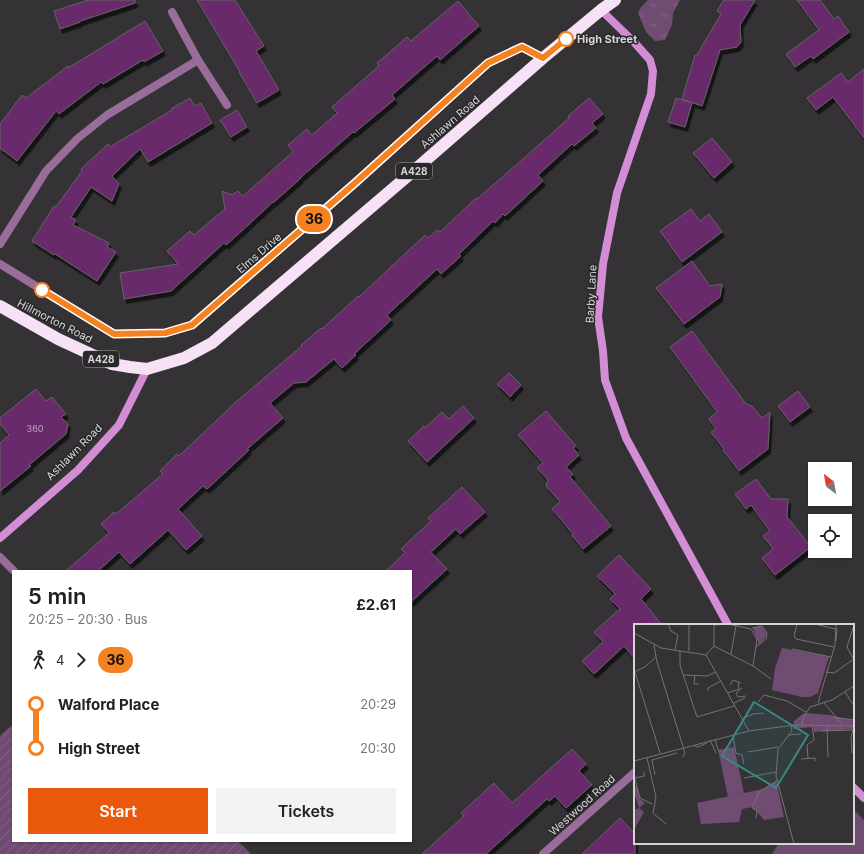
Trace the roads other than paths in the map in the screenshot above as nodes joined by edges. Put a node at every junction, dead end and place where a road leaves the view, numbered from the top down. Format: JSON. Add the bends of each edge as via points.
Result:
{"nodes":[{"id":1,"x":615,"y":0,"type":"edge"},
{"id":2,"x":601,"y":10,"type":"junction"},
{"id":3,"x":172,"y":12,"type":"dead end"},
{"id":4,"x":543,"y":58,"type":"junction"},
{"id":5,"x":198,"y":60,"type":"junction"},
{"id":6,"x":227,"y":105,"type":"dead end"},
{"id":7,"x":0,"y":244,"type":"edge"},
{"id":8,"x":0,"y":264,"type":"edge"},
{"id":9,"x":0,"y":306,"type":"edge"},
{"id":10,"x":212,"y":343,"type":"joint"},
{"id":11,"x":147,"y":369,"type":"junction"},
{"id":12,"x":0,"y":538,"type":"edge"},
{"id":13,"x":0,"y":557,"type":"edge"},
{"id":14,"x":13,"y":570,"type":"edge"},
{"id":15,"x":727,"y":624,"type":"edge"},
{"id":16,"x":634,"y":773,"type":"edge"},
{"id":17,"x":854,"y":788,"type":"edge"},
{"id":18,"x":864,"y":798,"type":"edge"},
{"id":19,"x":543,"y":854,"type":"edge"}],
"edges":[{"from":1,"to":2,"type":"highway","name":"Ashlawn Road","number":"A428"},
{"from":2,"to":4,"type":"highway","name":"Ashlawn Road","number":"A428"},
{"from":2,"to":15,"type":"street","name":"Barby Lane","via":[[650,60],[653,71],[650,94],[617,193],[603,264],[598,317],[605,380],[626,438]]},
{"from":3,"to":5,"type":"street"},
{"from":4,"to":8,"type":"street","name":"Elms Drive","via":[[522,47],[488,63],[192,325],[165,333],[114,334]]},
{"from":4,"to":10,"type":"highway","name":"Ashlawn Road","number":"A428"},
{"from":5,"to":6,"type":"street"},
{"from":5,"to":7,"type":"street","via":[[106,115],[77,139],[46,171]]},
{"from":9,"to":11,"type":"highway","name":"Hillmorton Road","number":"A428","via":[[58,339],[112,364]]},
{"from":10,"to":11,"type":"highway","name":"Hillmorton Road","number":"A428","via":[[184,358]]},
{"from":11,"to":12,"type":"street","name":"Ashlawn Road","via":[[119,425],[78,470]]},
{"from":13,"to":14,"type":"street"},
{"from":16,"to":19,"type":"street","name":"Westwood Road"},
{"from":17,"to":18,"type":"street"}]}
